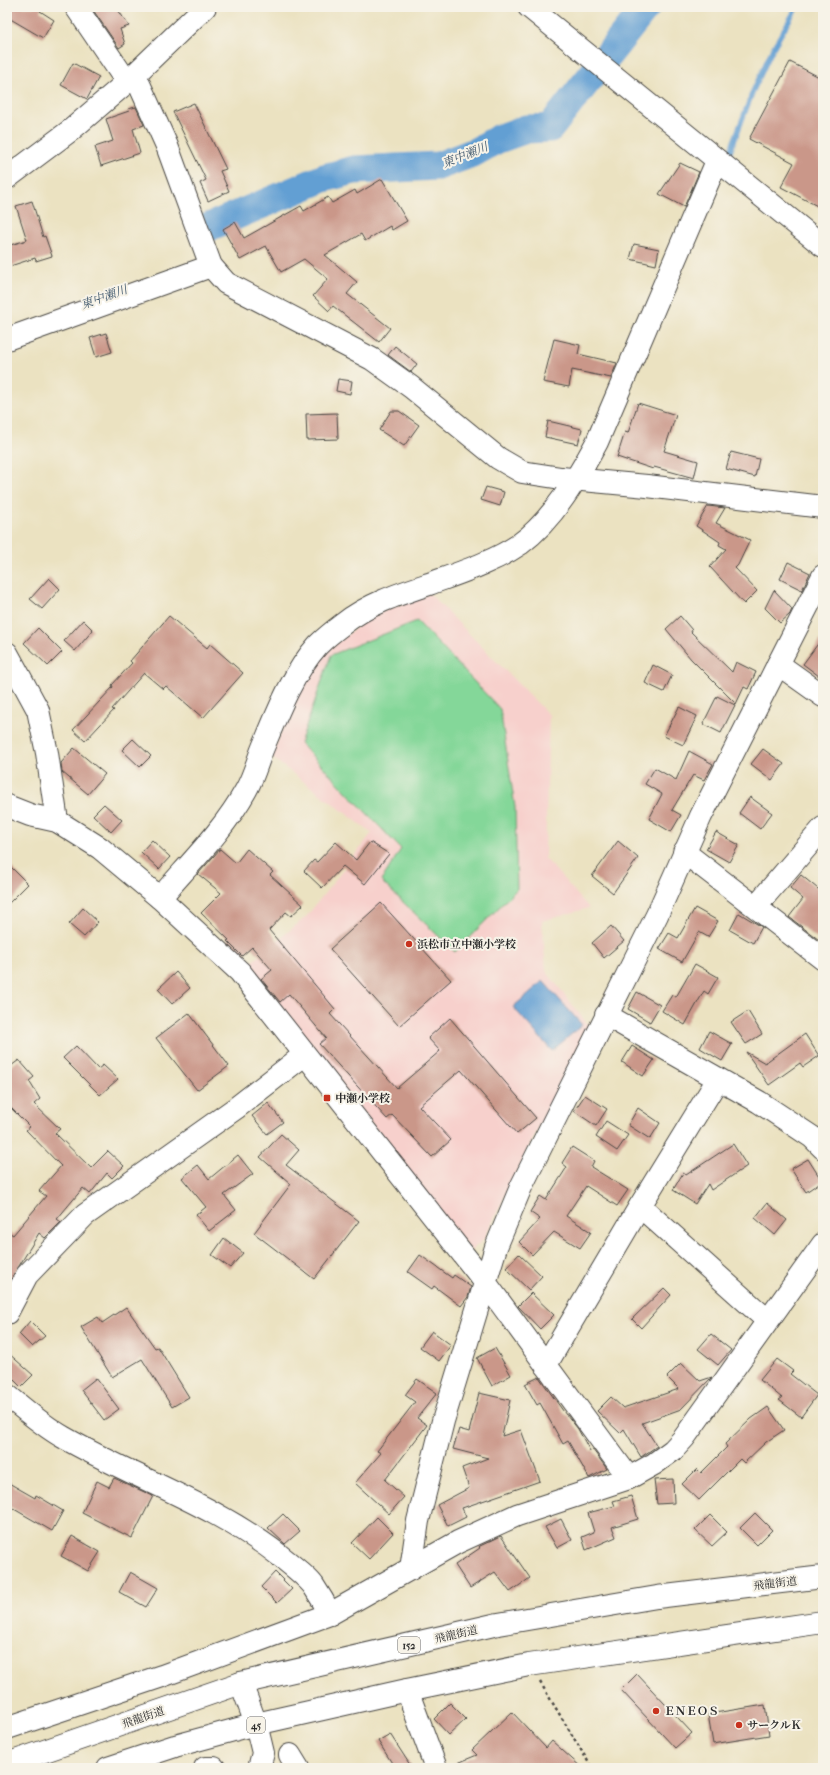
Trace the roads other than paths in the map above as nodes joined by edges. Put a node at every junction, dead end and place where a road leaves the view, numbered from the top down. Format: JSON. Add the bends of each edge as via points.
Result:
{"nodes":[{"id":1,"x":76,"y":7,"type":"edge"},
{"id":2,"x":205,"y":7,"type":"edge"},
{"id":3,"x":529,"y":7,"type":"edge"},
{"id":4,"x":131,"y":78,"type":"junction"},
{"id":5,"x":722,"y":165,"type":"junction"},
{"id":6,"x":7,"y":178,"type":"edge"},
{"id":7,"x":823,"y":246,"type":"edge"},
{"id":8,"x":211,"y":266,"type":"junction"},
{"id":9,"x":7,"y":339,"type":"edge"},
{"id":10,"x":576,"y":479,"type":"junction"},
{"id":11,"x":823,"y":507,"type":"edge"},
{"id":12,"x":823,"y":576,"type":"edge"},
{"id":13,"x":7,"y":653,"type":"edge"},
{"id":14,"x":778,"y":664,"type":"junction"},
{"id":15,"x":823,"y":696,"type":"edge"},
{"id":16,"x":7,"y":806,"type":"edge"},
{"id":17,"x":57,"y":821,"type":"junction"},
{"id":18,"x":823,"y":828,"type":"edge"},
{"id":19,"x":684,"y":852,"type":"junction"},
{"id":20,"x":160,"y":898,"type":"junction"},
{"id":21,"x":756,"y":906,"type":"junction"},
{"id":22,"x":823,"y":959,"type":"edge"},
{"id":23,"x":606,"y":1015,"type":"junction"},
{"id":24,"x":304,"y":1055,"type":"junction"},
{"id":25,"x":718,"y":1079,"type":"junction"},
{"id":26,"x":819,"y":1136,"type":"edge"},
{"id":27,"x":640,"y":1206,"type":"junction"},
{"id":28,"x":823,"y":1244,"type":"edge"},
{"id":29,"x":485,"y":1282,"type":"junction"},
{"id":30,"x":7,"y":1313,"type":"edge"},
{"id":31,"x":767,"y":1320,"type":"junction"},
{"id":32,"x":546,"y":1365,"type":"junction"},
{"id":33,"x":7,"y":1395,"type":"edge"},
{"id":34,"x":629,"y":1478,"type":"junction"},
{"id":35,"x":411,"y":1569,"type":"junction"},
{"id":36,"x":823,"y":1577,"type":"edge"},
{"id":37,"x":330,"y":1614,"type":"junction"},
{"id":38,"x":823,"y":1622,"type":"edge"},
{"id":39,"x":241,"y":1683,"type":"junction"},
{"id":40,"x":407,"y":1690,"type":"junction"},
{"id":41,"x":9,"y":1723,"type":"edge"},
{"id":42,"x":256,"y":1724,"type":"junction"},
{"id":43,"x":7,"y":1764,"type":"edge"},
{"id":44,"x":108,"y":1768,"type":"edge"},
{"id":45,"x":205,"y":1768,"type":"edge"},
{"id":46,"x":214,"y":1768,"type":"edge"},
{"id":47,"x":259,"y":1768,"type":"edge"},
{"id":48,"x":436,"y":1768,"type":"edge"}],
"edges":[{"from":1,"to":4,"type":"main road"},
{"from":2,"to":4,"type":"main road"},
{"from":3,"to":5,"type":"main road"},
{"from":4,"to":6,"type":"main road","via":[[71,130]]},
{"from":4,"to":8,"type":"main road","via":[[167,146]]},
{"from":5,"to":7,"type":"main road"},
{"from":5,"to":10,"type":"main road","via":[[597,442]]},
{"from":8,"to":9,"type":"main road"},
{"from":8,"to":10,"type":"main road","via":[[226,283],[372,359],[411,387],[498,458],[522,472]]},
{"from":10,"to":11,"type":"main road"},
{"from":10,"to":20,"type":"main road","via":[[544,521],[521,543],[476,566],[363,609],[318,645],[291,685],[247,788],[226,823]]},
{"from":12,"to":14,"type":"main road"},
{"from":13,"to":17,"type":"main road","via":[[38,710]]},
{"from":14,"to":15,"type":"main road"},
{"from":14,"to":19,"type":"main road"},
{"from":16,"to":17,"type":"main road","via":[[30,815]]},
{"from":17,"to":20,"type":"main road","via":[[100,848]]},
{"from":18,"to":21,"type":"main road"},
{"from":19,"to":21,"type":"main road"},
{"from":19,"to":23,"type":"main road","via":[[657,915]]},
{"from":20,"to":24,"type":"main road","via":[[240,972]]},
{"from":21,"to":22,"type":"main road"},
{"from":23,"to":25,"type":"main road"},
{"from":23,"to":29,"type":"main road","via":[[521,1187],[496,1247]]},
{"from":24,"to":29,"type":"main road"},
{"from":24,"to":30,"type":"main road","via":[[236,1108],[85,1215],[27,1275]]},
{"from":25,"to":26,"type":"main road"},
{"from":25,"to":27,"type":"main road"},
{"from":27,"to":31,"type":"main road"},
{"from":27,"to":32,"type":"main road"},
{"from":28,"to":31,"type":"main road"},
{"from":29,"to":32,"type":"main road"},
{"from":29,"to":35,"type":"main road","via":[[433,1458],[418,1521]]},
{"from":31,"to":34,"type":"main road","via":[[684,1438],[654,1464]]},
{"from":32,"to":34,"type":"main road"},
{"from":33,"to":37,"type":"main road","via":[[38,1422],[62,1436],[176,1493],[256,1537],[312,1585]]},
{"from":34,"to":35,"type":"main road","via":[[517,1515],[458,1542]]},
{"from":35,"to":37,"type":"main road"},
{"from":36,"to":39,"type":"main road","name":"飛龍街道","number":"152","via":[[658,1598],[498,1624]]},
{"from":37,"to":41,"type":"main road","via":[[162,1676]]},
{"from":38,"to":40,"type":"main road","via":[[530,1665]]},
{"from":39,"to":42,"type":"main road","number":"45"},
{"from":39,"to":43,"type":"main road","name":"飛龍街道","number":"152"},
{"from":40,"to":42,"type":"main road"},
{"from":40,"to":48,"type":"main road"},
{"from":42,"to":44,"type":"main road"},
{"from":42,"to":47,"type":"main road","number":"45","via":[[263,1753]]},
{"from":45,"to":46,"type":"main road"}]}
